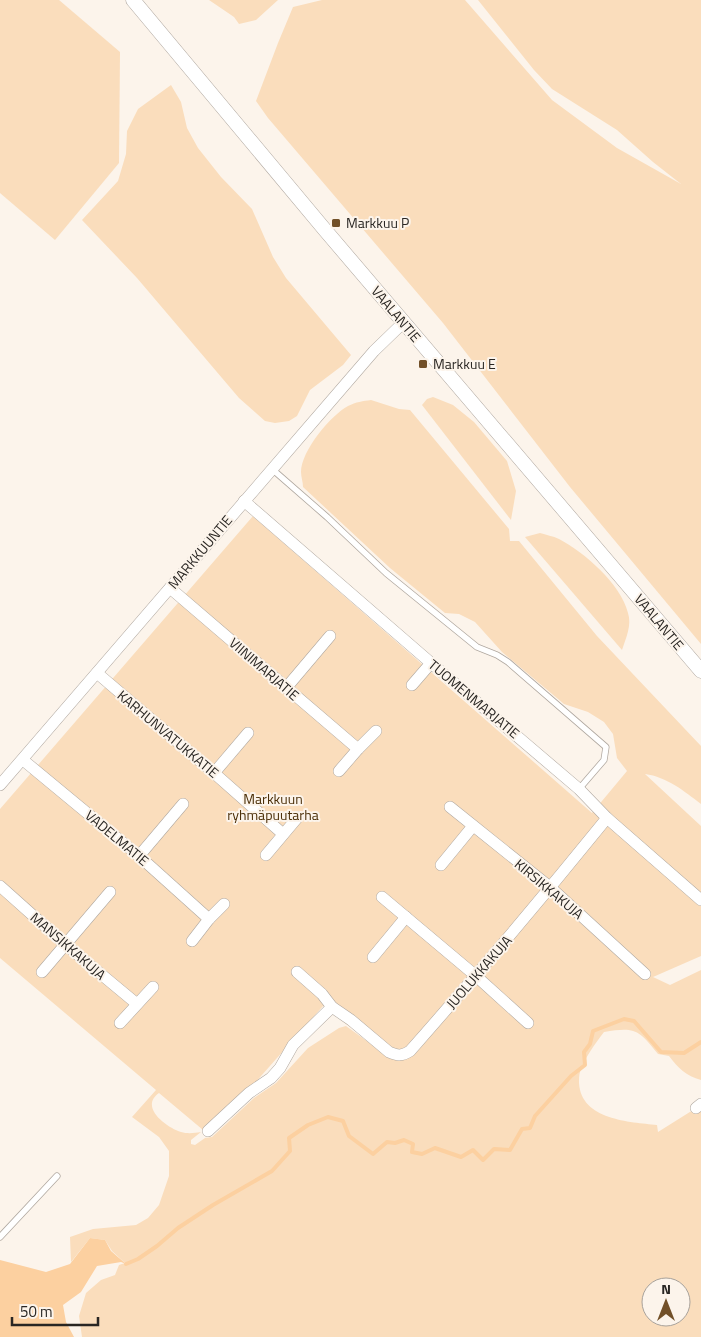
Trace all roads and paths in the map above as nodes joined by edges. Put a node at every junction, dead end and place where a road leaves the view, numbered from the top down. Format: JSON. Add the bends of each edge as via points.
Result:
{"nodes":[{"id":1,"x":133,"y":0,"type":"edge"},
{"id":2,"x":404,"y":322,"type":"junction"},
{"id":3,"x":272,"y":469,"type":"junction"},
{"id":4,"x":244,"y":502,"type":"junction"},
{"id":5,"x":170,"y":588,"type":"junction"},
{"id":6,"x":330,"y":636,"type":"dead end"},
{"id":7,"x":430,"y":663,"type":"junction"},
{"id":8,"x":701,"y":670,"type":"edge"},
{"id":9,"x":97,"y":673,"type":"junction"},
{"id":10,"x":412,"y":685,"type":"dead end"},
{"id":11,"x":286,"y":688,"type":"junction"},
{"id":12,"x":376,"y":731,"type":"dead end"},
{"id":13,"x":248,"y":733,"type":"dead end"},
{"id":14,"x":358,"y":749,"type":"junction"},
{"id":15,"x":23,"y":760,"type":"junction"},
{"id":16,"x":339,"y":771,"type":"dead end"},
{"id":17,"x":214,"y":773,"type":"junction"},
{"id":18,"x":0,"y":786,"type":"edge"},
{"id":19,"x":580,"y":789,"type":"junction"},
{"id":20,"x":183,"y":804,"type":"dead end"},
{"id":21,"x":450,"y":807,"type":"dead end"},
{"id":22,"x":298,"y":817,"type":"dead end"},
{"id":23,"x":608,"y":818,"type":"junction"},
{"id":24,"x":473,"y":826,"type":"junction"},
{"id":25,"x":283,"y":834,"type":"junction"},
{"id":26,"x":266,"y":855,"type":"dead end"},
{"id":27,"x":139,"y":856,"type":"junction"},
{"id":28,"x":441,"y":865,"type":"dead end"},
{"id":29,"x":0,"y":886,"type":"edge"},
{"id":30,"x":551,"y":888,"type":"junction"},
{"id":31,"x":110,"y":892,"type":"dead end"},
{"id":32,"x":382,"y":897,"type":"dead end"},
{"id":33,"x":701,"y":900,"type":"edge"},
{"id":34,"x":224,"y":904,"type":"dead end"},
{"id":35,"x":406,"y":917,"type":"junction"},
{"id":36,"x":209,"y":919,"type":"junction"},
{"id":37,"x":192,"y":941,"type":"dead end"},
{"id":38,"x":66,"y":945,"type":"junction"},
{"id":39,"x":374,"y":957,"type":"dead end"},
{"id":40,"x":42,"y":972,"type":"dead end"},
{"id":41,"x":297,"y":972,"type":"dead end"},
{"id":42,"x":645,"y":974,"type":"dead end"},
{"id":43,"x":476,"y":976,"type":"junction"},
{"id":44,"x":153,"y":987,"type":"dead end"},
{"id":45,"x":137,"y":1004,"type":"junction"},
{"id":46,"x":332,"y":1007,"type":"junction"},
{"id":47,"x":120,"y":1023,"type":"dead end"},
{"id":48,"x":528,"y":1023,"type":"dead end"},
{"id":49,"x":208,"y":1131,"type":"dead end"},
{"id":50,"x":57,"y":1176,"type":"dead end"},
{"id":51,"x":0,"y":1237,"type":"edge"}],
"edges":[{"from":1,"to":2,"type":"street","name":"VAALANTIE"},
{"from":2,"to":3,"type":"street","name":"MARKKUUNTIE","via":[[374,351]]},
{"from":2,"to":8,"type":"street","name":"VAALANTIE"},
{"from":3,"to":4,"type":"street","name":"MARKKUUNTIE"},
{"from":3,"to":19,"type":"lane","via":[[386,573],[477,647],[508,662],[606,747],[604,760]]},
{"from":4,"to":5,"type":"street","name":"MARKKUUNTIE"},
{"from":4,"to":7,"type":"street","name":"TUOMENMARJATIE"},
{"from":5,"to":9,"type":"street","name":"MARKKUUNTIE"},
{"from":5,"to":11,"type":"street","name":"VIINIMARJATIE"},
{"from":6,"to":11,"type":"street"},
{"from":7,"to":10,"type":"street"},
{"from":7,"to":19,"type":"street","name":"TUOMENMARJATIE"},
{"from":9,"to":15,"type":"street","name":"MARKKUUNTIE"},
{"from":9,"to":17,"type":"street","name":"KARHUNVATUKKATIE"},
{"from":11,"to":14,"type":"street","name":"VIINIMARJATIE"},
{"from":12,"to":14,"type":"street"},
{"from":13,"to":17,"type":"street"},
{"from":14,"to":16,"type":"street"},
{"from":15,"to":18,"type":"street","name":"MARKKUUNTIE"},
{"from":15,"to":27,"type":"street","name":"VADELMATIE"},
{"from":17,"to":25,"type":"street","name":"KARHUNVATUKKATIE"},
{"from":19,"to":23,"type":"street","name":"TUOMENMARJATIE"},
{"from":20,"to":27,"type":"street"},
{"from":21,"to":24,"type":"street","name":"KIRSIKKAKUJA"},
{"from":22,"to":25,"type":"street"},
{"from":23,"to":30,"type":"street","name":"JUOLUKKAKUJA"},
{"from":23,"to":33,"type":"street","name":"TUOMENMARJATIE"},
{"from":24,"to":28,"type":"street"},
{"from":24,"to":30,"type":"street","name":"KIRSIKKAKUJA"},
{"from":25,"to":26,"type":"street"},
{"from":27,"to":36,"type":"street","name":"VADELMATIE"},
{"from":29,"to":38,"type":"street","name":"MANSIKKAKUJA"},
{"from":30,"to":42,"type":"street","name":"KIRSIKKAKUJA"},
{"from":30,"to":43,"type":"street","name":"JUOLUKKAKUJA"},
{"from":31,"to":38,"type":"street"},
{"from":32,"to":35,"type":"street"},
{"from":34,"to":36,"type":"street"},
{"from":35,"to":39,"type":"street"},
{"from":35,"to":43,"type":"street"},
{"from":36,"to":37,"type":"street"},
{"from":38,"to":40,"type":"street"},
{"from":38,"to":45,"type":"street","name":"MANSIKKAKUJA"},
{"from":41,"to":46,"type":"street","name":"JUOLUKKAKUJA"},
{"from":43,"to":46,"type":"street","name":"JUOLUKKAKUJA","via":[[403,1056],[389,1052]]},
{"from":43,"to":48,"type":"street"},
{"from":44,"to":45,"type":"street"},
{"from":45,"to":47,"type":"street"},
{"from":46,"to":49,"type":"street","via":[[292,1045],[271,1078],[249,1093]]},
{"from":50,"to":51,"type":"lane"}]}
